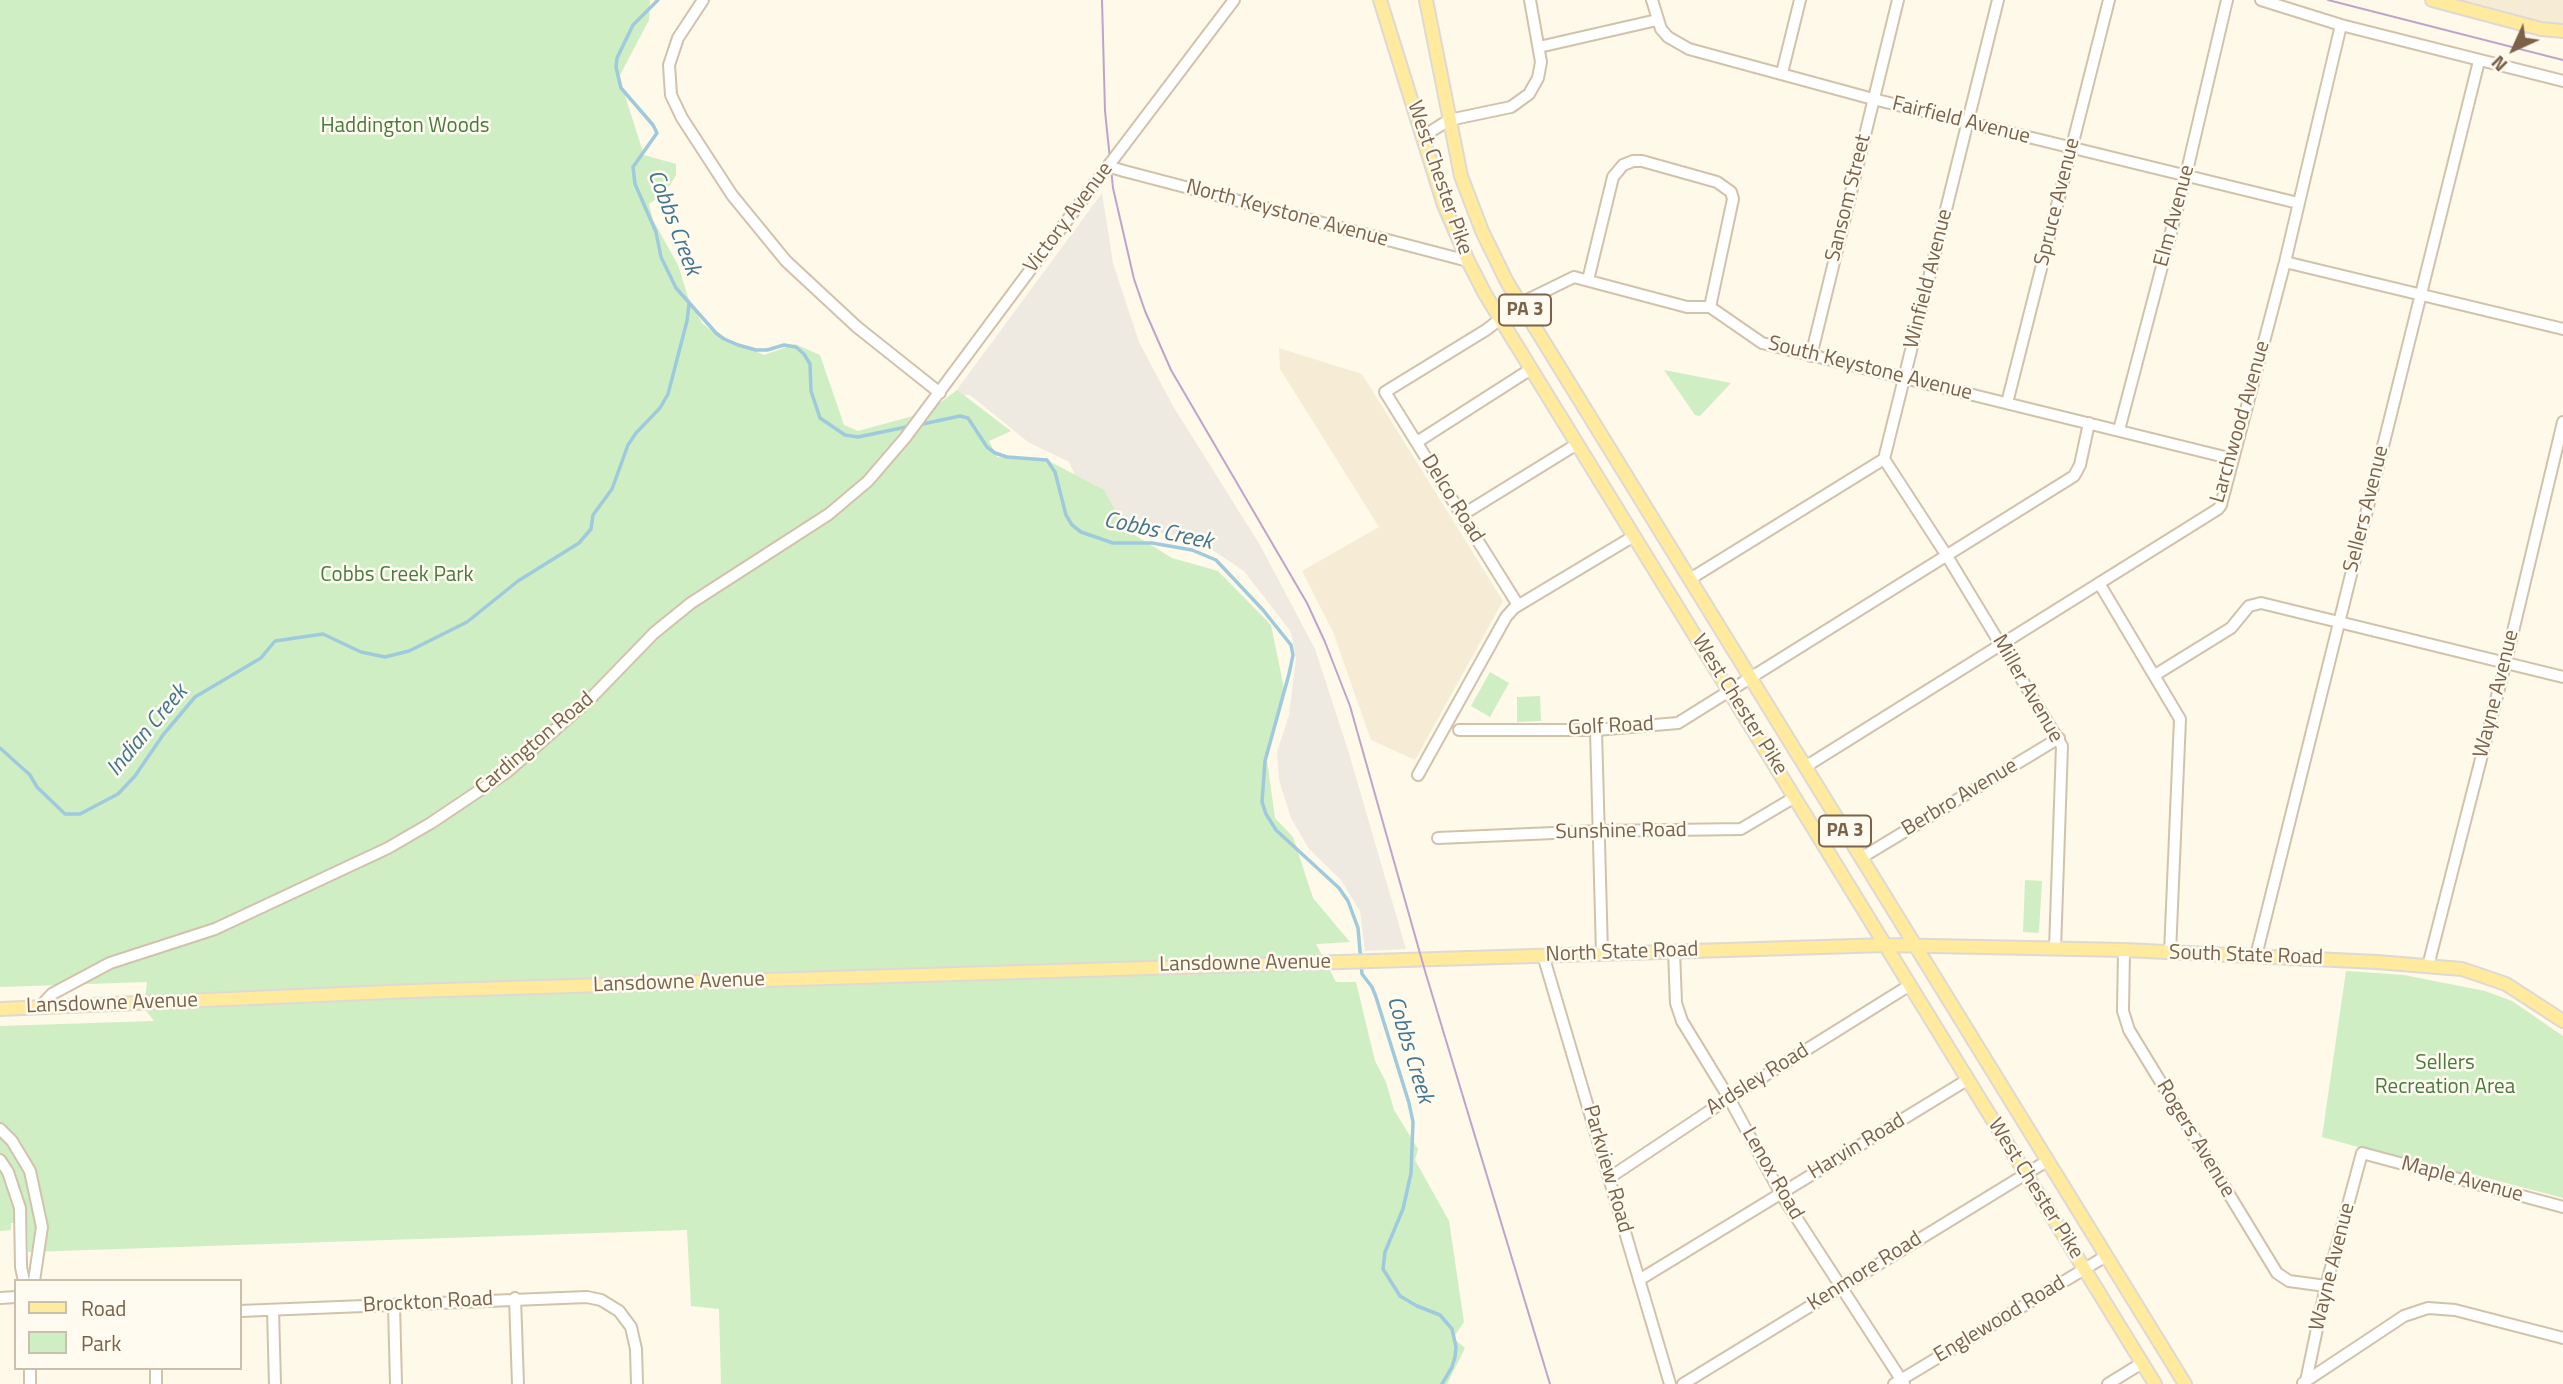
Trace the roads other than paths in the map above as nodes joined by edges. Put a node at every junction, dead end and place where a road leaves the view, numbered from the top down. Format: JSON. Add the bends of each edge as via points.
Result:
{"nodes":[{"id":1,"x":703,"y":0,"type":"edge"},
{"id":2,"x":1234,"y":0,"type":"edge"},
{"id":3,"x":1380,"y":0,"type":"edge"},
{"id":4,"x":1531,"y":0,"type":"edge"},
{"id":5,"x":1651,"y":0,"type":"edge"},
{"id":6,"x":1800,"y":0,"type":"edge"},
{"id":7,"x":1898,"y":0,"type":"edge"},
{"id":8,"x":1998,"y":0,"type":"edge"},
{"id":9,"x":2109,"y":0,"type":"edge"},
{"id":10,"x":2227,"y":0,"type":"edge"},
{"id":11,"x":2261,"y":0,"type":"edge"},
{"id":12,"x":2432,"y":0,"type":"edge"},
{"id":13,"x":2446,"y":2,"type":"edge"},
{"id":14,"x":1427,"y":3,"type":"edge"},
{"id":15,"x":1657,"y":20,"type":"junction"},
{"id":16,"x":2341,"y":25,"type":"junction"},
{"id":17,"x":2563,"y":32,"type":"edge"},
{"id":18,"x":1539,"y":47,"type":"junction"},
{"id":19,"x":2479,"y":61,"type":"junction"},
{"id":20,"x":1782,"y":74,"type":"junction"},
{"id":21,"x":2563,"y":81,"type":"edge"},
{"id":22,"x":1873,"y":99,"type":"junction"},
{"id":23,"x":1449,"y":120,"type":"junction"},
{"id":24,"x":1969,"y":122,"type":"junction"},
{"id":25,"x":1422,"y":137,"type":"junction"},
{"id":26,"x":2071,"y":149,"type":"junction"},
{"id":27,"x":1107,"y":166,"type":"junction"},
{"id":28,"x":2186,"y":175,"type":"junction"},
{"id":29,"x":2298,"y":203,"type":"junction"},
{"id":30,"x":1468,"y":261,"type":"junction"},
{"id":31,"x":2285,"y":262,"type":"junction"},
{"id":32,"x":1588,"y":280,"type":"junction"},
{"id":33,"x":2422,"y":294,"type":"junction"},
{"id":34,"x":1521,"y":303,"type":"junction"},
{"id":35,"x":1710,"y":307,"type":"junction"},
{"id":36,"x":1499,"y":317,"type":"junction"},
{"id":37,"x":2563,"y":329,"type":"edge"},
{"id":38,"x":1811,"y":356,"type":"junction"},
{"id":39,"x":1531,"y":369,"type":"junction"},
{"id":40,"x":1904,"y":378,"type":"junction"},
{"id":41,"x":1385,"y":392,"type":"joint"},
{"id":42,"x":940,"y":393,"type":"junction"},
{"id":43,"x":2007,"y":403,"type":"junction"},
{"id":44,"x":2563,"y":422,"type":"edge"},
{"id":45,"x":2089,"y":423,"type":"junction"},
{"id":46,"x":2119,"y":430,"type":"junction"},
{"id":47,"x":905,"y":438,"type":"joint"},
{"id":48,"x":1417,"y":442,"type":"junction"},
{"id":49,"x":1577,"y":444,"type":"junction"},
{"id":50,"x":1884,"y":459,"type":"junction"},
{"id":51,"x":2233,"y":459,"type":"junction"},
{"id":52,"x":1632,"y":485,"type":"junction"},
{"id":53,"x":1611,"y":499,"type":"junction"},
{"id":54,"x":1462,"y":515,"type":"junction"},
{"id":55,"x":1634,"y":536,"type":"junction"},
{"id":56,"x":1947,"y":556,"type":"junction"},
{"id":57,"x":1690,"y":579,"type":"junction"},
{"id":58,"x":2099,"y":583,"type":"junction"},
{"id":59,"x":1518,"y":605,"type":"junction"},
{"id":60,"x":2338,"y":622,"type":"junction"},
{"id":61,"x":2002,"y":645,"type":"junction"},
{"id":62,"x":2505,"y":665,"type":"junction"},
{"id":63,"x":2155,"y":675,"type":"junction"},
{"id":64,"x":2563,"y":677,"type":"edge"},
{"id":65,"x":1750,"y":678,"type":"junction"},
{"id":66,"x":1730,"y":691,"type":"junction"},
{"id":67,"x":1459,"y":730,"type":"dead end"},
{"id":68,"x":1596,"y":730,"type":"junction"},
{"id":69,"x":2059,"y":738,"type":"junction"},
{"id":70,"x":1805,"y":767,"type":"junction"},
{"id":71,"x":1418,"y":775,"type":"dead end"},
{"id":72,"x":1795,"y":797,"type":"junction"},
{"id":73,"x":1599,"y":831,"type":"junction"},
{"id":74,"x":1438,"y":838,"type":"dead end"},
{"id":75,"x":1861,"y":858,"type":"junction"},
{"id":76,"x":1886,"y":945,"type":"junction"},
{"id":77,"x":1915,"y":945,"type":"junction"},
{"id":78,"x":2055,"y":949,"type":"junction"},
{"id":79,"x":2124,"y":950,"type":"junction"},
{"id":80,"x":1674,"y":951,"type":"junction"},
{"id":81,"x":1602,"y":953,"type":"junction"},
{"id":82,"x":2170,"y":953,"type":"junction"},
{"id":83,"x":1543,"y":955,"type":"junction"},
{"id":84,"x":2256,"y":956,"type":"junction"},
{"id":85,"x":1358,"y":961,"type":"joint"},
{"id":86,"x":2428,"y":966,"type":"junction"},
{"id":87,"x":1910,"y":985,"type":"junction"},
{"id":88,"x":39,"y":1008,"type":"junction"},
{"id":89,"x":0,"y":1009,"type":"edge"},
{"id":90,"x":2563,"y":1021,"type":"edge"},
{"id":91,"x":1967,"y":1080,"type":"junction"},
{"id":92,"x":1728,"y":1098,"type":"junction"},
{"id":93,"x":0,"y":1129,"type":"edge"},
{"id":94,"x":2362,"y":1153,"type":"joint"},
{"id":95,"x":0,"y":1160,"type":"edge"},
{"id":96,"x":2047,"y":1161,"type":"junction"},
{"id":97,"x":2025,"y":1174,"type":"junction"},
{"id":98,"x":1609,"y":1178,"type":"junction"},
{"id":99,"x":1781,"y":1194,"type":"junction"},
{"id":100,"x":2563,"y":1207,"type":"edge"},
{"id":101,"x":2106,"y":1256,"type":"junction"},
{"id":102,"x":38,"y":1259,"type":"junction"},
{"id":103,"x":2084,"y":1269,"type":"junction"},
{"id":104,"x":24,"y":1279,"type":"edge"},
{"id":105,"x":34,"y":1279,"type":"edge"},
{"id":106,"x":45,"y":1279,"type":"edge"},
{"id":107,"x":1639,"y":1280,"type":"junction"},
{"id":108,"x":2326,"y":1286,"type":"junction"},
{"id":109,"x":1840,"y":1287,"type":"junction"},
{"id":110,"x":516,"y":1298,"type":"junction"},
{"id":111,"x":394,"y":1305,"type":"junction"},
{"id":112,"x":273,"y":1310,"type":"junction"},
{"id":113,"x":242,"y":1311,"type":"edge"},
{"id":114,"x":2563,"y":1338,"type":"edge"},
{"id":115,"x":2142,"y":1363,"type":"junction"},
{"id":116,"x":2303,"y":1382,"type":"edge"},
{"id":117,"x":1899,"y":1383,"type":"edge"},
{"id":118,"x":275,"y":1384,"type":"edge"},
{"id":119,"x":396,"y":1384,"type":"edge"},
{"id":120,"x":518,"y":1384,"type":"edge"},
{"id":121,"x":637,"y":1384,"type":"edge"},
{"id":122,"x":1670,"y":1384,"type":"edge"},
{"id":123,"x":1683,"y":1384,"type":"edge"},
{"id":124,"x":2108,"y":1384,"type":"edge"},
{"id":125,"x":2155,"y":1384,"type":"edge"},
{"id":126,"x":2185,"y":1384,"type":"edge"}],
"edges":[{"from":1,"to":42,"type":"street","via":[[678,38],[669,65],[671,95],[686,125],[744,211],[786,261],[849,320]]},
{"from":2,"to":27,"type":"street","name":"Victory Avenue","bridge":true},
{"from":3,"to":25,"type":"main road","name":"West Chester Pike","number":"PA 3"},
{"from":4,"to":18,"type":"street"},
{"from":5,"to":15,"type":"street","name":"Fairfield Avenue"},
{"from":6,"to":20,"type":"street"},
{"from":7,"to":22,"type":"street","name":"Sansom Street"},
{"from":8,"to":24,"type":"street","name":"Winfield Avenue"},
{"from":9,"to":26,"type":"street","name":"Spruce Avenue"},
{"from":10,"to":28,"type":"street","name":"Elm Avenue"},
{"from":11,"to":16,"type":"street"},
{"from":12,"to":13,"type":"main road"},
{"from":13,"to":17,"type":"main road"},
{"from":14,"to":23,"type":"main road","name":"West Chester Pike","number":"PA 3"},
{"from":15,"to":18,"type":"street"},
{"from":15,"to":20,"type":"street","name":"Fairfield Avenue","via":[[1668,37],[1689,49]]},
{"from":16,"to":19,"type":"street"},
{"from":16,"to":29,"type":"street","name":"Larchwood Avenue"},
{"from":18,"to":23,"type":"street","via":[[1538,78],[1523,99],[1504,109]]},
{"from":19,"to":21,"type":"street"},
{"from":19,"to":33,"type":"street","name":"Sellers Avenue"},
{"from":20,"to":22,"type":"street","name":"Fairfield Avenue"},
{"from":22,"to":24,"type":"street","name":"Fairfield Avenue"},
{"from":22,"to":38,"type":"street","name":"Sansom Street"},
{"from":23,"to":25,"type":"street"},
{"from":23,"to":34,"type":"main road","name":"West Chester Pike","number":"PA 3","via":[[1468,195],[1495,258]]},
{"from":24,"to":26,"type":"street","name":"Fairfield Avenue"},
{"from":24,"to":40,"type":"street","name":"Winfield Avenue"},
{"from":25,"to":30,"type":"main road","name":"West Chester Pike","number":"PA 3"},
{"from":26,"to":28,"type":"street","name":"Fairfield Avenue"},
{"from":26,"to":43,"type":"street","name":"Spruce Avenue"},
{"from":27,"to":30,"type":"street","name":"North Keystone Avenue","bridge":true},
{"from":27,"to":42,"type":"street","name":"Victory Avenue","bridge":true},
{"from":28,"to":29,"type":"street","name":"Fairfield Avenue"},
{"from":28,"to":46,"type":"street","name":"Elm Avenue"},
{"from":29,"to":31,"type":"street","name":"Larchwood Avenue"},
{"from":30,"to":36,"type":"main road","name":"West Chester Pike","number":"PA 3"},
{"from":31,"to":33,"type":"street"},
{"from":31,"to":51,"type":"street","name":"Larchwood Avenue"},
{"from":32,"to":34,"type":"street","name":"South Keystone Avenue","via":[[1569,278]]},
{"from":32,"to":35,"type":"street","name":"South Keystone Avenue","via":[[1687,307]]},
{"from":32,"to":35,"type":"street","via":[[1612,177],[1623,165],[1642,161],[1717,182],[1731,192]]},
{"from":33,"to":37,"type":"street"},
{"from":33,"to":60,"type":"street","name":"Sellers Avenue"},
{"from":34,"to":36,"type":"street","name":"South Keystone Avenue"},
{"from":34,"to":52,"type":"main road","name":"West Chester Pike","number":"PA 3"},
{"from":35,"to":38,"type":"street","name":"South Keystone Avenue","via":[[1762,343]]},
{"from":36,"to":39,"type":"main road","name":"West Chester Pike","number":"PA 3"},
{"from":36,"to":41,"type":"street","name":"South Keystone Avenue","via":[[1486,330]]},
{"from":38,"to":40,"type":"street","name":"South Keystone Avenue"},
{"from":39,"to":48,"type":"street"},
{"from":39,"to":49,"type":"main road","name":"West Chester Pike","number":"PA 3"},
{"from":40,"to":43,"type":"street","name":"South Keystone Avenue"},
{"from":40,"to":50,"type":"street","name":"Winfield Avenue"},
{"from":41,"to":48,"type":"street","name":"Delco Road"},
{"from":42,"to":47,"type":"street","name":"Victory Avenue"},
{"from":43,"to":45,"type":"street","name":"South Keystone Avenue"},
{"from":44,"to":62,"type":"street","name":"Wayne Avenue"},
{"from":45,"to":46,"type":"street","name":"South Keystone Avenue"},
{"from":45,"to":56,"type":"street","via":[[2074,476]]},
{"from":46,"to":51,"type":"street","name":"South Keystone Avenue"},
{"from":47,"to":88,"type":"street","name":"Cardington Road","via":[[855,493],[691,603],[629,657],[591,698],[472,797],[388,848],[248,915],[110,963],[52,994]]},
{"from":48,"to":54,"type":"street","name":"Delco Road"},
{"from":49,"to":53,"type":"main road","name":"West Chester Pike","number":"PA 3"},
{"from":49,"to":54,"type":"street"},
{"from":50,"to":56,"type":"street","name":"Miller Avenue"},
{"from":50,"to":57,"type":"street"},
{"from":51,"to":58,"type":"street","name":"Larchwood Avenue","via":[[2218,509]]},
{"from":52,"to":53,"type":"main road"},
{"from":52,"to":57,"type":"main road","name":"West Chester Pike","number":"PA 3"},
{"from":53,"to":55,"type":"main road","name":"West Chester Pike","number":"PA 3"},
{"from":54,"to":59,"type":"street","name":"Delco Road"},
{"from":55,"to":59,"type":"street"},
{"from":55,"to":66,"type":"main road","name":"West Chester Pike","number":"PA 3"},
{"from":56,"to":61,"type":"street","name":"Miller Avenue"},
{"from":56,"to":65,"type":"street"},
{"from":57,"to":65,"type":"main road","name":"West Chester Pike","number":"PA 3"},
{"from":58,"to":61,"type":"street","name":"Larchwood Avenue"},
{"from":58,"to":63,"type":"street"},
{"from":59,"to":71,"type":"street","via":[[1506,617]]},
{"from":60,"to":62,"type":"street"},
{"from":60,"to":63,"type":"street","via":[[2257,603],[2231,628]]},
{"from":60,"to":84,"type":"street","name":"Sellers Avenue"},
{"from":61,"to":69,"type":"street","name":"Miller Avenue"},
{"from":61,"to":70,"type":"street","name":"Larchwood Avenue"},
{"from":62,"to":64,"type":"street"},
{"from":62,"to":86,"type":"street","name":"Wayne Avenue"},
{"from":63,"to":82,"type":"street","via":[[2180,719]]},
{"from":65,"to":66,"type":"street","name":"Golf Road"},
{"from":65,"to":70,"type":"main road","name":"West Chester Pike","number":"PA 3"},
{"from":66,"to":68,"type":"street","name":"Golf Road","via":[[1678,723]]},
{"from":66,"to":72,"type":"main road","name":"West Chester Pike","number":"PA 3"},
{"from":67,"to":68,"type":"street","name":"Golf Road"},
{"from":68,"to":73,"type":"street"},
{"from":69,"to":75,"type":"street","name":"Berbro Avenue"},
{"from":69,"to":78,"type":"street","name":"Miller Avenue","via":[[2063,755]]},
{"from":70,"to":75,"type":"main road","name":"West Chester Pike","number":"PA 3"},
{"from":72,"to":73,"type":"street","name":"Sunshine Road","via":[[1741,829]]},
{"from":72,"to":76,"type":"main road","name":"West Chester Pike","number":"PA 3"},
{"from":73,"to":74,"type":"street","name":"Sunshine Road"},
{"from":73,"to":81,"type":"street"},
{"from":75,"to":77,"type":"main road","name":"West Chester Pike","number":"PA 3"},
{"from":76,"to":77,"type":"main road","name":"North State Road"},
{"from":76,"to":80,"type":"main road","name":"North State Road"},
{"from":76,"to":87,"type":"main road","name":"West Chester Pike","number":"PA 3"},
{"from":77,"to":78,"type":"main road","name":"South State Road"},
{"from":77,"to":96,"type":"main road","name":"West Chester Pike","number":"PA 3"},
{"from":78,"to":79,"type":"main road","name":"South State Road"},
{"from":79,"to":82,"type":"main road","name":"South State Road"},
{"from":79,"to":108,"type":"street","name":"Rogers Avenue","via":[[2126,1026],[2277,1273],[2289,1281]]},
{"from":80,"to":81,"type":"main road","name":"North State Road"},
{"from":80,"to":92,"type":"street","name":"Lenox Road","via":[[1676,1003],[1682,1021]]},
{"from":81,"to":83,"type":"main road","name":"North State Road"},
{"from":82,"to":84,"type":"main road","name":"South State Road"},
{"from":83,"to":85,"type":"main road","name":"North State Road"},
{"from":83,"to":98,"type":"street","name":"Parkview Road"},
{"from":84,"to":86,"type":"main road","name":"South State Road"},
{"from":85,"to":88,"type":"main road","name":"Lansdowne Avenue"},
{"from":86,"to":90,"type":"main road","name":"South State Road","via":[[2462,970],[2506,984]]},
{"from":87,"to":91,"type":"main road","name":"West Chester Pike","number":"PA 3"},
{"from":87,"to":92,"type":"street","name":"Ardsley Road"},
{"from":88,"to":89,"type":"main road","name":"Lansdowne Avenue"},
{"from":91,"to":97,"type":"main road","name":"West Chester Pike","number":"PA 3"},
{"from":91,"to":99,"type":"street","name":"Harvin Road"},
{"from":92,"to":98,"type":"street","name":"Ardsley Road"},
{"from":92,"to":99,"type":"street","name":"Lenox Road"},
{"from":93,"to":102,"type":"street","via":[[30,1171],[42,1227]]},
{"from":94,"to":100,"type":"street","name":"Maple Avenue"},
{"from":94,"to":108,"type":"street","name":"Wayne Avenue"},
{"from":95,"to":104,"type":"street","via":[[20,1208]]},
{"from":96,"to":97,"type":"street","name":"Kenmore Road"},
{"from":96,"to":101,"type":"main road","name":"West Chester Pike","number":"PA 3"},
{"from":97,"to":103,"type":"main road","name":"West Chester Pike","number":"PA 3"},
{"from":97,"to":109,"type":"street","name":"Kenmore Road"},
{"from":98,"to":107,"type":"street","name":"Parkview Road"},
{"from":99,"to":107,"type":"street","name":"Harvin Road"},
{"from":99,"to":109,"type":"street","name":"Lenox Road"},
{"from":101,"to":103,"type":"street","name":"Englewood Road"},
{"from":101,"to":126,"type":"main road","name":"West Chester Pike","number":"PA 3"},
{"from":102,"to":105,"type":"street"},
{"from":102,"to":106,"type":"street"},
{"from":103,"to":115,"type":"main road","name":"West Chester Pike","number":"PA 3"},
{"from":103,"to":117,"type":"street","name":"Englewood Road"},
{"from":107,"to":122,"type":"street","name":"Parkview Road"},
{"from":108,"to":116,"type":"street","name":"Wayne Avenue"},
{"from":109,"to":117,"type":"street","name":"Lenox Road"},
{"from":109,"to":123,"type":"street","name":"Kenmore Road"},
{"from":110,"to":111,"type":"street","name":"Brockton Road"},
{"from":110,"to":120,"type":"street"},
{"from":110,"to":121,"type":"street","name":"Brockton Road","via":[[587,1297],[619,1311],[631,1327]]},
{"from":111,"to":112,"type":"street","name":"Brockton Road"},
{"from":111,"to":119,"type":"street"},
{"from":112,"to":113,"type":"street","name":"Brockton Road"},
{"from":112,"to":118,"type":"street"},
{"from":114,"to":116,"type":"street","via":[[2455,1310],[2428,1308],[2404,1316]]},
{"from":115,"to":124,"type":"street"},
{"from":115,"to":125,"type":"main road","name":"West Chester Pike","number":"PA 3"}]}
